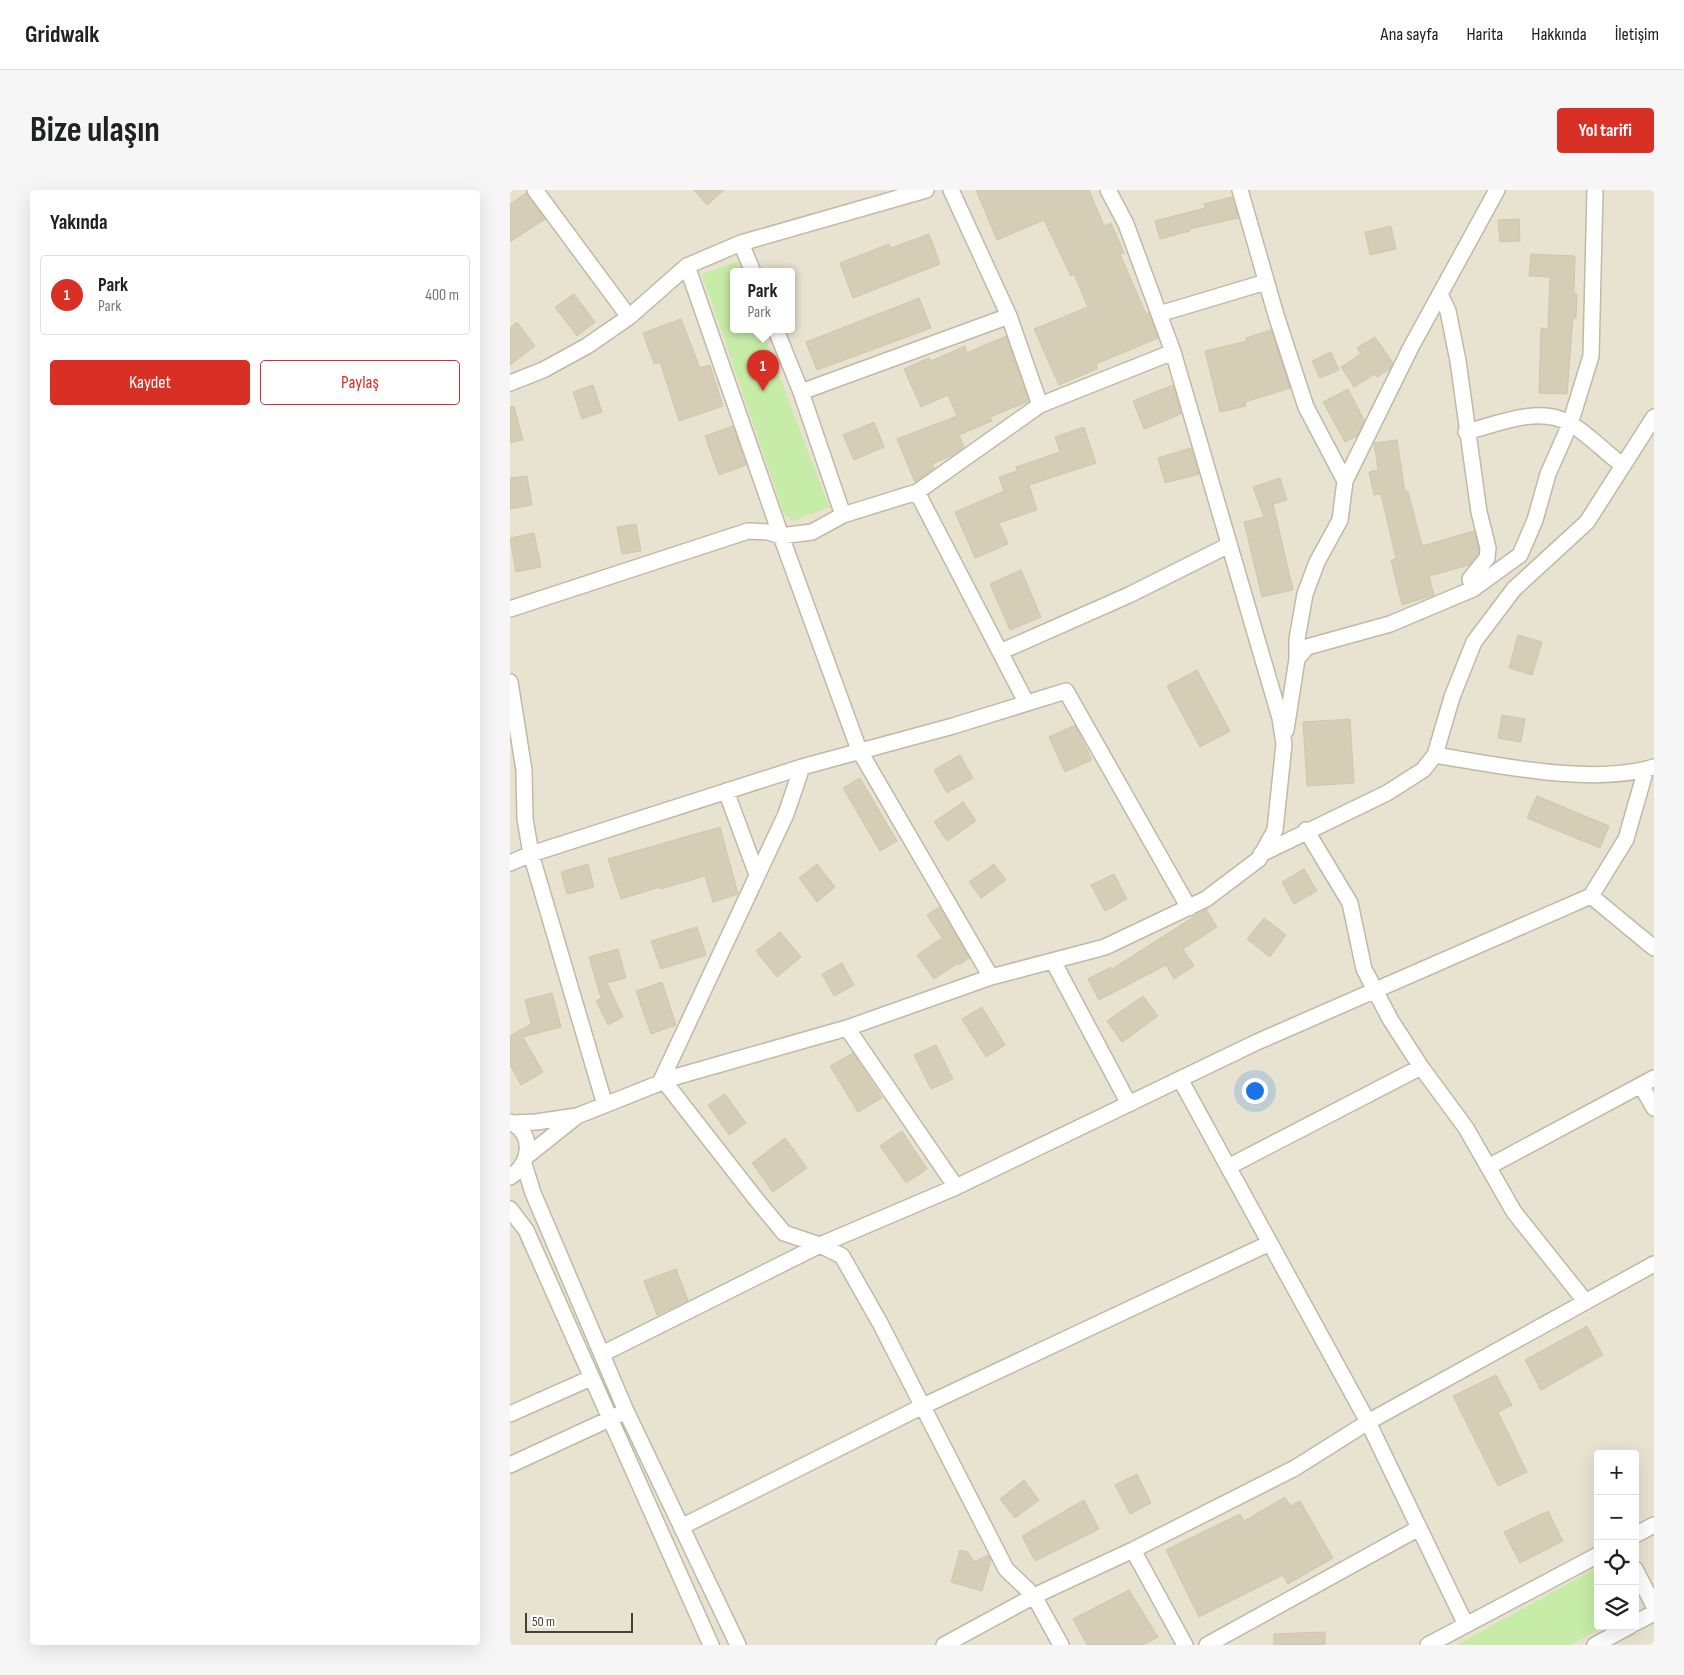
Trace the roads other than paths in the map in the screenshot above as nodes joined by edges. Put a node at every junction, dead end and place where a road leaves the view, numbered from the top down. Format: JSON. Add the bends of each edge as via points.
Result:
{"nodes":[{"id":1,"x":535,"y":190,"type":"edge"},
{"id":2,"x":926,"y":190,"type":"edge"},
{"id":3,"x":951,"y":190,"type":"edge"},
{"id":4,"x":1108,"y":190,"type":"edge"},
{"id":5,"x":1240,"y":190,"type":"edge"},
{"id":6,"x":1497,"y":190,"type":"edge"},
{"id":7,"x":1595,"y":190,"type":"edge"},
{"id":8,"x":741,"y":243,"type":"junction"},
{"id":9,"x":687,"y":266,"type":"junction"},
{"id":10,"x":751,"y":268,"type":"edge"},
{"id":11,"x":1266,"y":282,"type":"junction"},
{"id":12,"x":1440,"y":294,"type":"junction"},
{"id":13,"x":1159,"y":314,"type":"junction"},
{"id":14,"x":1009,"y":316,"type":"junction"},
{"id":15,"x":630,"y":317,"type":"junction"},
{"id":16,"x":777,"y":333,"type":"edge"},
{"id":17,"x":1173,"y":352,"type":"junction"},
{"id":18,"x":510,"y":384,"type":"edge"},
{"id":19,"x":801,"y":392,"type":"junction"},
{"id":20,"x":1040,"y":405,"type":"junction"},
{"id":21,"x":1654,"y":418,"type":"edge"},
{"id":22,"x":1570,"y":424,"type":"junction"},
{"id":23,"x":1466,"y":432,"type":"junction"},
{"id":24,"x":1622,"y":465,"type":"junction"},
{"id":25,"x":1345,"y":481,"type":"junction"},
{"id":26,"x":917,"y":492,"type":"junction"},
{"id":27,"x":843,"y":515,"type":"junction"},
{"id":28,"x":781,"y":536,"type":"junction"},
{"id":29,"x":1230,"y":545,"type":"junction"},
{"id":30,"x":1473,"y":589,"type":"junction"},
{"id":31,"x":510,"y":609,"type":"edge"},
{"id":32,"x":1000,"y":652,"type":"junction"},
{"id":33,"x":1298,"y":659,"type":"junction"},
{"id":34,"x":510,"y":682,"type":"edge"},
{"id":35,"x":1026,"y":702,"type":"junction"},
{"id":36,"x":1284,"y":744,"type":"junction"},
{"id":37,"x":859,"y":750,"type":"junction"},
{"id":38,"x":1435,"y":755,"type":"junction"},
{"id":39,"x":802,"y":767,"type":"junction"},
{"id":40,"x":1650,"y":768,"type":"edge"},
{"id":41,"x":524,"y":770,"type":"junction"},
{"id":42,"x":510,"y":776,"type":"edge"},
{"id":43,"x":726,"y":791,"type":"junction"},
{"id":44,"x":1306,"y":830,"type":"junction"},
{"id":45,"x":532,"y":854,"type":"junction"},
{"id":46,"x":1261,"y":854,"type":"junction"},
{"id":47,"x":510,"y":863,"type":"edge"},
{"id":48,"x":757,"y":875,"type":"junction"},
{"id":49,"x":1591,"y":896,"type":"junction"},
{"id":50,"x":1189,"y":908,"type":"junction"},
{"id":51,"x":1654,"y":948,"type":"edge"},
{"id":52,"x":1053,"y":960,"type":"junction"},
{"id":53,"x":991,"y":977,"type":"junction"},
{"id":54,"x":1375,"y":991,"type":"junction"},
{"id":55,"x":847,"y":1028,"type":"junction"},
{"id":56,"x":1420,"y":1067,"type":"junction"},
{"id":57,"x":1180,"y":1079,"type":"junction"},
{"id":58,"x":1648,"y":1081,"type":"edge"},
{"id":59,"x":662,"y":1082,"type":"junction"},
{"id":60,"x":606,"y":1104,"type":"junction"},
{"id":61,"x":1129,"y":1104,"type":"junction"},
{"id":62,"x":1654,"y":1108,"type":"edge"},
{"id":63,"x":578,"y":1116,"type":"junction"},
{"id":64,"x":511,"y":1123,"type":"edge"},
{"id":65,"x":526,"y":1160,"type":"junction"},
{"id":66,"x":1228,"y":1167,"type":"junction"},
{"id":67,"x":1488,"y":1167,"type":"junction"},
{"id":68,"x":510,"y":1177,"type":"edge"},
{"id":69,"x":956,"y":1187,"type":"junction"},
{"id":70,"x":510,"y":1209,"type":"edge"},
{"id":71,"x":1270,"y":1243,"type":"junction"},
{"id":72,"x":820,"y":1245,"type":"junction"},
{"id":73,"x":1654,"y":1264,"type":"edge"},
{"id":74,"x":1585,"y":1301,"type":"junction"},
{"id":75,"x":602,"y":1354,"type":"junction"},
{"id":76,"x":591,"y":1378,"type":"junction"},
{"id":77,"x":921,"y":1408,"type":"junction"},
{"id":78,"x":626,"y":1411,"type":"junction"},
{"id":79,"x":510,"y":1414,"type":"edge"},
{"id":80,"x":609,"y":1420,"type":"junction"},
{"id":81,"x":1368,"y":1422,"type":"junction"},
{"id":82,"x":510,"y":1465,"type":"edge"},
{"id":83,"x":1654,"y":1525,"type":"edge"},
{"id":84,"x":681,"y":1527,"type":"junction"},
{"id":85,"x":1419,"y":1528,"type":"junction"},
{"id":86,"x":1639,"y":1533,"type":"edge"},
{"id":87,"x":1133,"y":1550,"type":"junction"},
{"id":88,"x":1594,"y":1558,"type":"edge"},
{"id":89,"x":1639,"y":1576,"type":"edge"},
{"id":90,"x":1034,"y":1596,"type":"junction"},
{"id":91,"x":1654,"y":1606,"type":"edge"},
{"id":92,"x":1654,"y":1613,"type":"edge"},
{"id":93,"x":1639,"y":1621,"type":"edge"},
{"id":94,"x":1466,"y":1625,"type":"junction"},
{"id":95,"x":1623,"y":1630,"type":"edge"},
{"id":96,"x":711,"y":1645,"type":"edge"},
{"id":97,"x":738,"y":1645,"type":"edge"},
{"id":98,"x":944,"y":1645,"type":"edge"},
{"id":99,"x":1062,"y":1645,"type":"edge"},
{"id":100,"x":1185,"y":1645,"type":"edge"},
{"id":101,"x":1207,"y":1645,"type":"edge"},
{"id":102,"x":1428,"y":1645,"type":"edge"},
{"id":103,"x":1595,"y":1645,"type":"edge"}],
"edges":[{"from":1,"to":15,"type":"street"},
{"from":2,"to":8,"type":"street"},
{"from":3,"to":14,"type":"street"},
{"from":4,"to":13,"type":"street","via":[[1126,224]]},
{"from":5,"to":11,"type":"street"},
{"from":6,"to":12,"type":"street"},
{"from":7,"to":22,"type":"street","via":[[1590,356]]},
{"from":8,"to":9,"type":"street"},
{"from":8,"to":10,"type":"street"},
{"from":9,"to":15,"type":"street"},
{"from":9,"to":28,"type":"street"},
{"from":11,"to":13,"type":"street"},
{"from":11,"to":25,"type":"street","via":[[1306,407]]},
{"from":12,"to":23,"type":"street","via":[[1448,311],[1458,361]]},
{"from":12,"to":25,"type":"street"},
{"from":13,"to":17,"type":"street"},
{"from":14,"to":19,"type":"street"},
{"from":14,"to":20,"type":"street"},
{"from":15,"to":18,"type":"street","via":[[561,360]]},
{"from":16,"to":19,"type":"street"},
{"from":17,"to":20,"type":"street"},
{"from":17,"to":29,"type":"street"},
{"from":19,"to":27,"type":"street"},
{"from":20,"to":26,"type":"street"},
{"from":21,"to":24,"type":"street"},
{"from":22,"to":23,"type":"street","via":[[1553,417],[1537,416]]},
{"from":22,"to":24,"type":"street"},
{"from":22,"to":30,"type":"street","via":[[1548,474],[1536,520],[1520,555]]},
{"from":23,"to":30,"type":"street","via":[[1478,512],[1488,548],[1487,558],[1470,579]]},
{"from":24,"to":38,"type":"street","via":[[1587,522],[1514,589],[1474,642],[1452,697]]},
{"from":25,"to":33,"type":"street","via":[[1340,520],[1317,562],[1305,594],[1297,639]]},
{"from":26,"to":27,"type":"street"},
{"from":26,"to":32,"type":"street"},
{"from":27,"to":28,"type":"street","via":[[812,532]]},
{"from":28,"to":31,"type":"street","via":[[748,531]]},
{"from":28,"to":37,"type":"street"},
{"from":29,"to":32,"type":"street","via":[[1129,595]]},
{"from":29,"to":36,"type":"street","via":[[1280,718]]},
{"from":30,"to":33,"type":"street","via":[[1390,624],[1307,647]]},
{"from":32,"to":35,"type":"street"},
{"from":33,"to":36,"type":"street"},
{"from":34,"to":41,"type":"street"},
{"from":35,"to":37,"type":"street","via":[[953,726]]},
{"from":35,"to":50,"type":"street","via":[[1066,691]]},
{"from":36,"to":46,"type":"street","via":[[1275,830]]},
{"from":37,"to":39,"type":"street"},
{"from":37,"to":53,"type":"street"},
{"from":38,"to":40,"type":"street","via":[[1506,767],[1590,774],[1635,773]]},
{"from":38,"to":44,"type":"street","via":[[1423,770],[1387,793]]},
{"from":39,"to":43,"type":"street"},
{"from":39,"to":48,"type":"street","via":[[786,814]]},
{"from":40,"to":49,"type":"street","via":[[1626,838]]},
{"from":41,"to":42,"type":"street"},
{"from":41,"to":45,"type":"street","via":[[525,819]]},
{"from":43,"to":45,"type":"street"},
{"from":43,"to":48,"type":"street"},
{"from":44,"to":46,"type":"street"},
{"from":44,"to":54,"type":"street","via":[[1350,904],[1364,969]]},
{"from":45,"to":47,"type":"street"},
{"from":45,"to":60,"type":"street"},
{"from":46,"to":50,"type":"street","via":[[1206,899]]},
{"from":48,"to":59,"type":"street"},
{"from":49,"to":51,"type":"street"},
{"from":49,"to":54,"type":"street"},
{"from":50,"to":52,"type":"street","via":[[1105,947]]},
{"from":52,"to":53,"type":"street"},
{"from":52,"to":61,"type":"street"},
{"from":53,"to":55,"type":"street"},
{"from":54,"to":56,"type":"street"},
{"from":54,"to":57,"type":"street"},
{"from":55,"to":59,"type":"street"},
{"from":55,"to":69,"type":"street"},
{"from":56,"to":66,"type":"street"},
{"from":56,"to":67,"type":"street","via":[[1466,1128]]},
{"from":57,"to":61,"type":"street"},
{"from":57,"to":66,"type":"street"},
{"from":58,"to":62,"type":"street"},
{"from":58,"to":67,"type":"street"},
{"from":59,"to":60,"type":"street"},
{"from":59,"to":72,"type":"street","via":[[784,1232]]},
{"from":60,"to":63,"type":"street"},
{"from":61,"to":69,"type":"street"},
{"from":63,"to":64,"type":"street"},
{"from":63,"to":65,"type":"street"},
{"from":64,"to":65,"type":"street","via":[[525,1137]]},
{"from":65,"to":68,"type":"street"},
{"from":65,"to":75,"type":"street","via":[[533,1194]]},
{"from":66,"to":71,"type":"street"},
{"from":67,"to":74,"type":"street","via":[[1514,1212]]},
{"from":69,"to":72,"type":"street"},
{"from":70,"to":76,"type":"street","via":[[526,1230]]},
{"from":71,"to":77,"type":"street"},
{"from":71,"to":81,"type":"street"},
{"from":72,"to":75,"type":"street"},
{"from":72,"to":77,"type":"street","via":[[842,1256],[880,1323]]},
{"from":73,"to":74,"type":"street"},
{"from":74,"to":81,"type":"street"},
{"from":75,"to":78,"type":"street"},
{"from":76,"to":79,"type":"street"},
{"from":76,"to":80,"type":"street"},
{"from":77,"to":84,"type":"street"},
{"from":77,"to":90,"type":"street","via":[[1006,1570]]},
{"from":78,"to":80,"type":"street"},
{"from":78,"to":84,"type":"street"},
{"from":80,"to":82,"type":"street"},
{"from":80,"to":96,"type":"street"},
{"from":81,"to":85,"type":"street"},
{"from":81,"to":87,"type":"street","via":[[1295,1468]]},
{"from":83,"to":86,"type":"street"},
{"from":84,"to":97,"type":"street"},
{"from":85,"to":94,"type":"street"},
{"from":85,"to":101,"type":"street"},
{"from":87,"to":90,"type":"street"},
{"from":87,"to":100,"type":"street"},
{"from":88,"to":94,"type":"street"},
{"from":89,"to":91,"type":"street"},
{"from":90,"to":98,"type":"street"},
{"from":90,"to":99,"type":"street"},
{"from":92,"to":93,"type":"street"},
{"from":94,"to":102,"type":"street"},
{"from":95,"to":103,"type":"street"}]}
